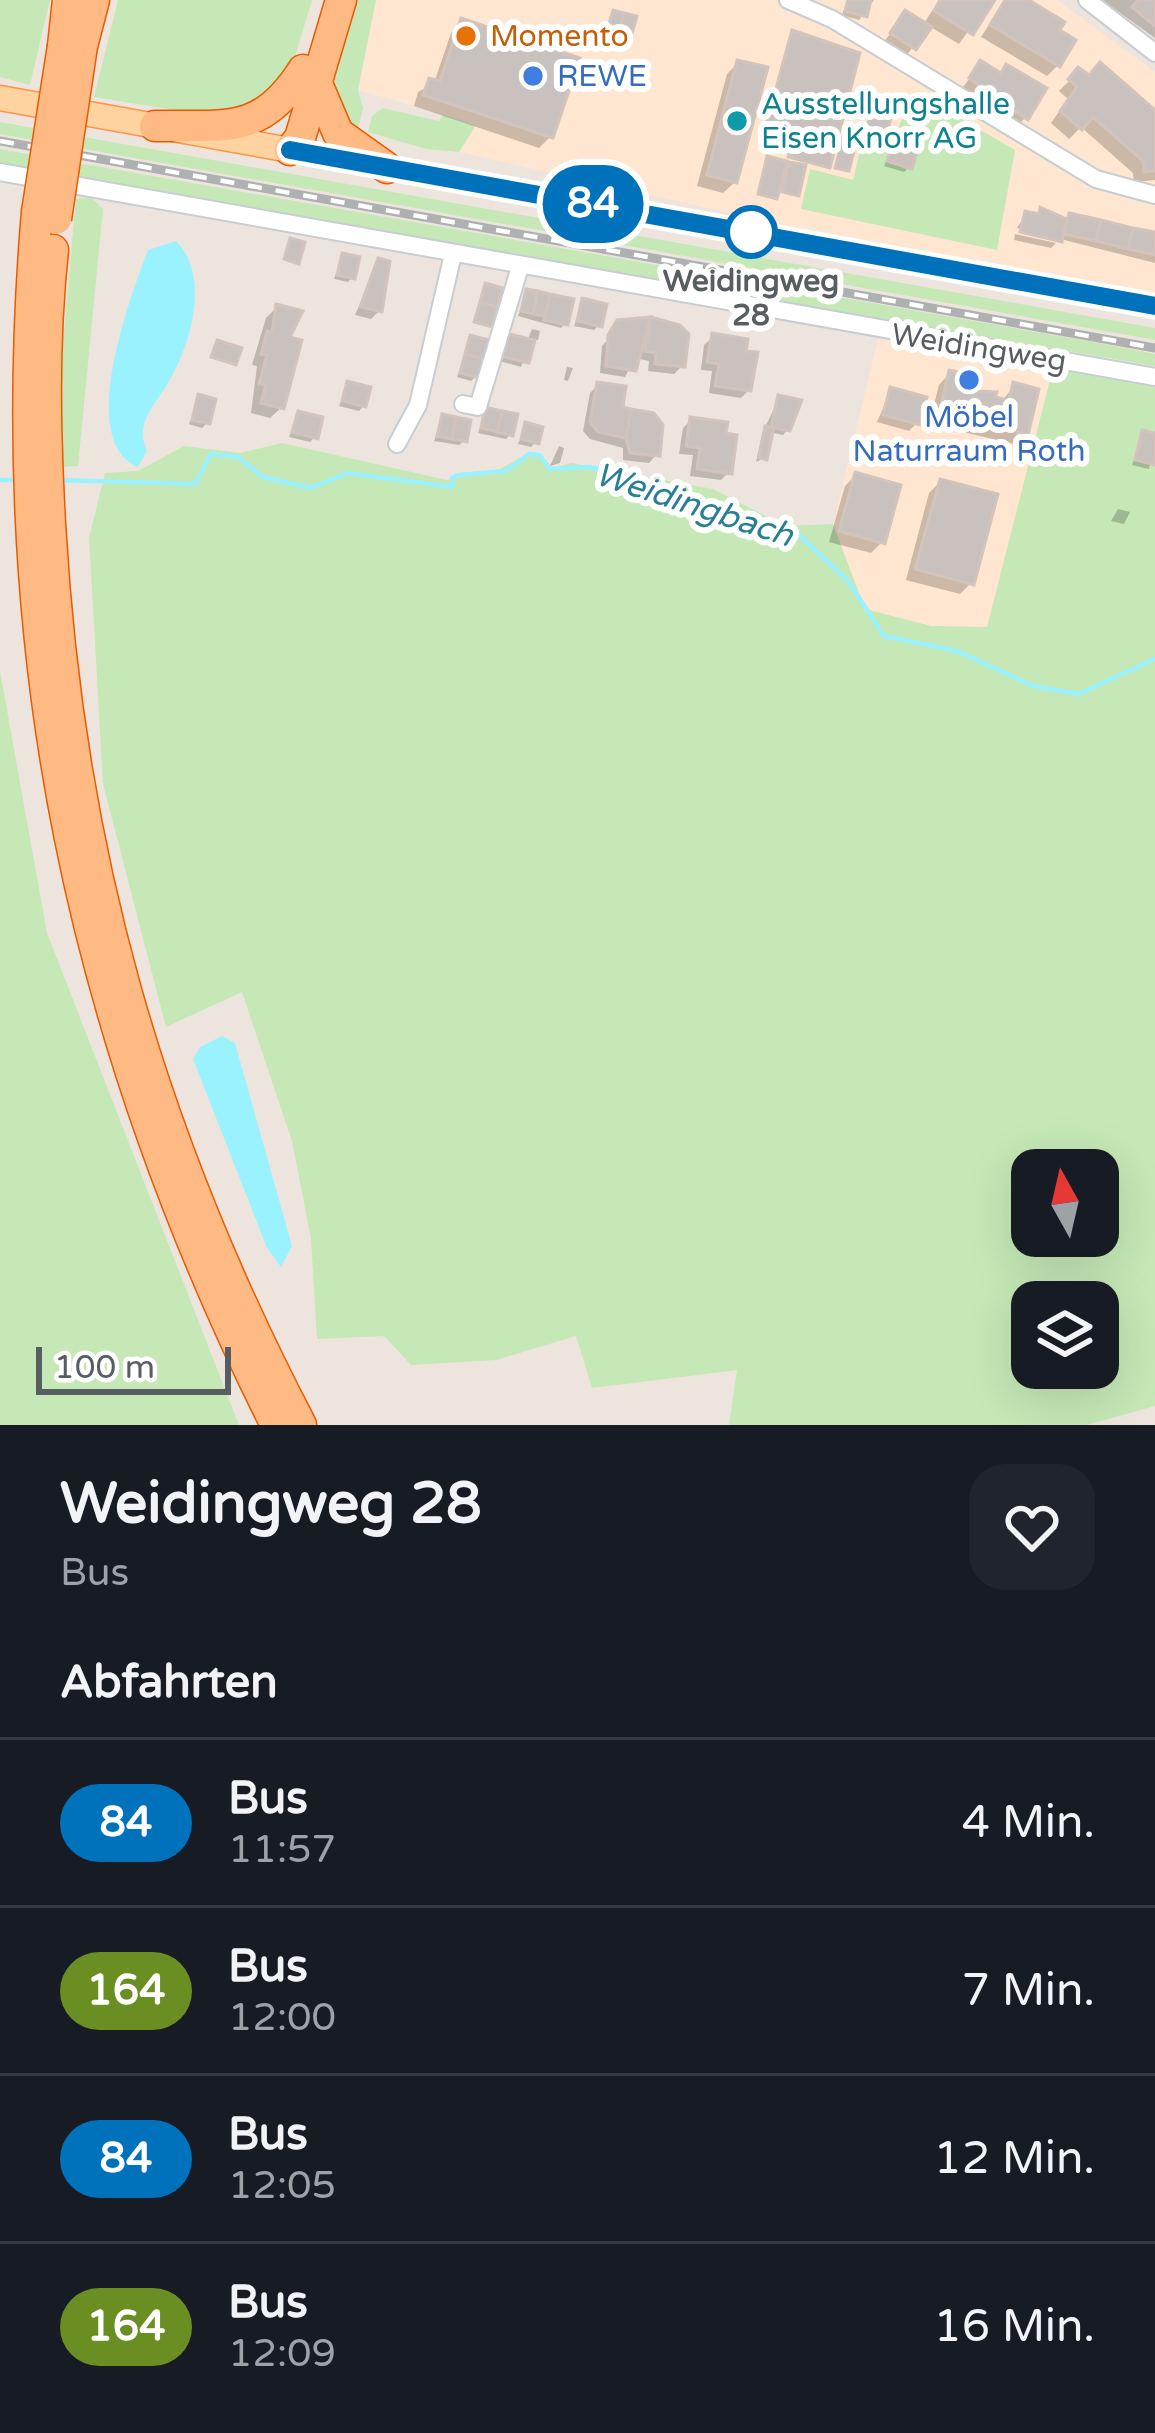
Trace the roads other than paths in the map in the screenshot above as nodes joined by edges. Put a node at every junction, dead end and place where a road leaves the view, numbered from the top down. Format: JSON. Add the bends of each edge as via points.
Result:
{"nodes":[{"id":1,"x":320,"y":0,"type":"edge"},
{"id":2,"x":341,"y":0,"type":"edge"},
{"id":3,"x":788,"y":0,"type":"edge"},
{"id":4,"x":1087,"y":0,"type":"edge"},
{"id":5,"x":79,"y":15,"type":"edge"},
{"id":6,"x":1155,"y":53,"type":"edge"},
{"id":7,"x":310,"y":78,"type":"junction"},
{"id":8,"x":0,"y":98,"type":"edge"},
{"id":9,"x":155,"y":126,"type":"junction"},
{"id":10,"x":290,"y":150,"type":"junction"},
{"id":11,"x":387,"y":167,"type":"junction"},
{"id":12,"x":0,"y":172,"type":"edge"},
{"id":13,"x":1155,"y":194,"type":"edge"},
{"id":14,"x":453,"y":254,"type":"junction"},
{"id":15,"x":520,"y":267,"type":"junction"},
{"id":16,"x":1155,"y":306,"type":"edge"},
{"id":17,"x":1155,"y":377,"type":"edge"},
{"id":18,"x":463,"y":404,"type":"dead end"},
{"id":19,"x":397,"y":444,"type":"dead end"},
{"id":20,"x":38,"y":524,"type":"junction"},
{"id":21,"x":276,"y":1425,"type":"edge"},
{"id":22,"x":302,"y":1425,"type":"edge"}],
"edges":[{"from":1,"to":7,"type":"highway"},
{"from":2,"to":7,"type":"highway"},
{"from":3,"to":13,"type":"street","via":[[1096,179]]},
{"from":4,"to":6,"type":"street"},
{"from":5,"to":20,"type":"highway","bridge":true,"via":[[46,216]]},
{"from":7,"to":9,"type":"highway","via":[[256,120]]},
{"from":7,"to":10,"type":"highway","via":[[300,138]]},
{"from":7,"to":11,"type":"highway","via":[[338,133]]},
{"from":8,"to":9,"type":"main road"},
{"from":9,"to":10,"type":"main road"},
{"from":10,"to":11,"type":"main road"},
{"from":11,"to":16,"type":"main road"},
{"from":12,"to":14,"type":"street","name":"Weidingweg"},
{"from":14,"to":15,"type":"street","name":"Weidingweg"},
{"from":14,"to":19,"type":"street","via":[[418,405]]},
{"from":15,"to":17,"type":"street","name":"Weidingweg"},
{"from":15,"to":18,"type":"street","via":[[478,407]]},
{"from":20,"to":21,"type":"highway","via":[[35,643],[55,787],[107,1016],[160,1169]]},
{"from":20,"to":22,"type":"highway","via":[[90,852],[127,1004],[217,1253]]}]}
